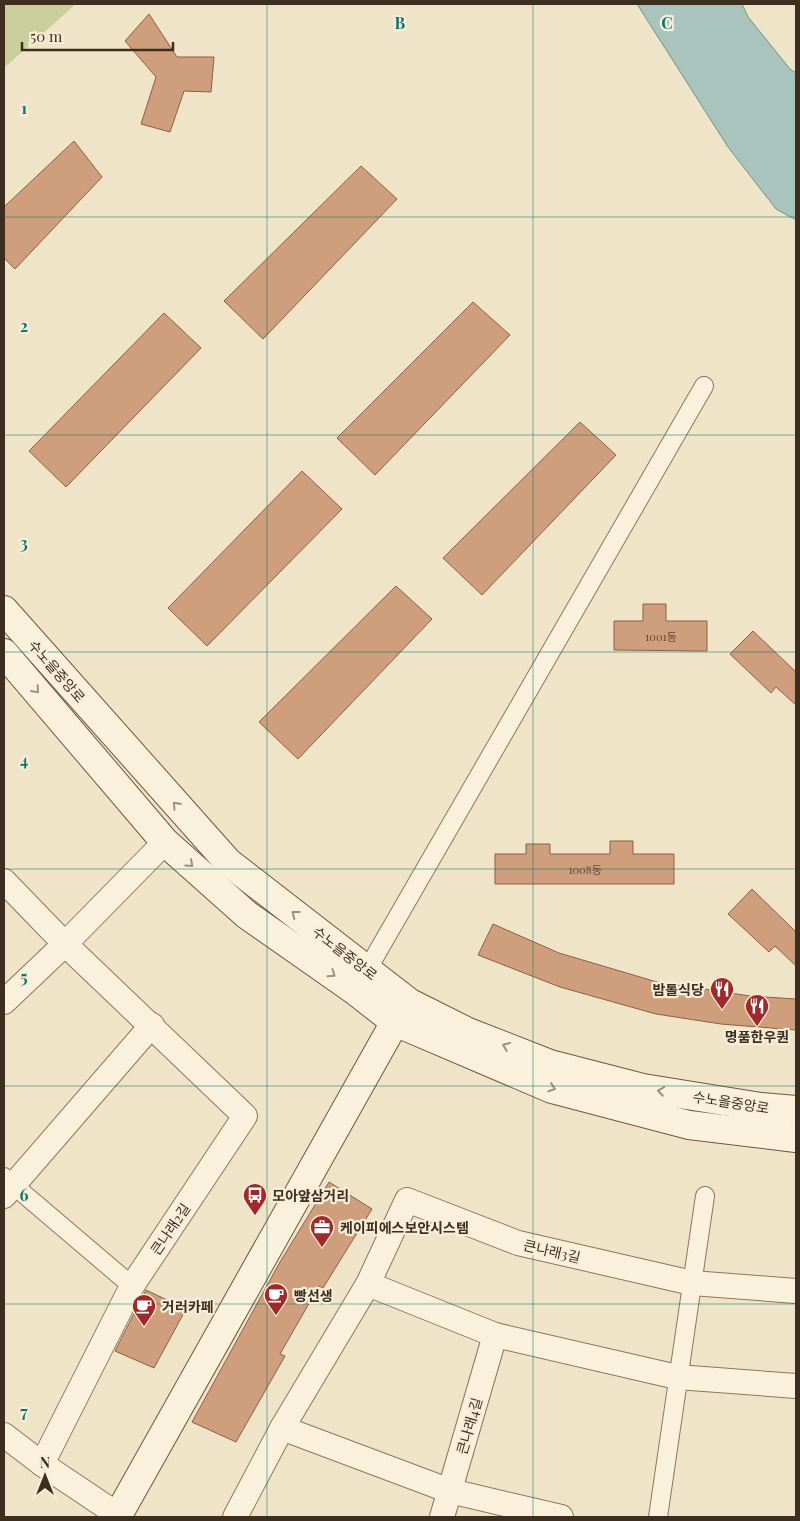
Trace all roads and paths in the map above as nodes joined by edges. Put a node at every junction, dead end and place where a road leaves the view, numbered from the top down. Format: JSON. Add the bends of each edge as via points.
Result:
{"nodes":[{"id":1,"x":704,"y":386,"type":"dead end"},
{"id":2,"x":4,"y":610,"type":"edge"},
{"id":3,"x":4,"y":653,"type":"edge"},
{"id":4,"x":165,"y":842,"type":"junction"},
{"id":5,"x":4,"y":881,"type":"edge"},
{"id":6,"x":66,"y":944,"type":"junction"},
{"id":7,"x":361,"y":980,"type":"junction"},
{"id":8,"x":4,"y":1002,"type":"edge"},
{"id":9,"x":402,"y":1012,"type":"junction"},
{"id":10,"x":152,"y":1025,"type":"junction"},
{"id":11,"x":796,"y":1110,"type":"edge"},
{"id":12,"x":796,"y":1138,"type":"edge"},
{"id":13,"x":7,"y":1186,"type":"edge"},
{"id":14,"x":705,"y":1196,"type":"dead end"},
{"id":15,"x":692,"y":1283,"type":"junction"},
{"id":16,"x":368,"y":1284,"type":"junction"},
{"id":17,"x":132,"y":1286,"type":"junction"},
{"id":18,"x":796,"y":1290,"type":"edge"},
{"id":19,"x":495,"y":1335,"type":"junction"},
{"id":20,"x":677,"y":1377,"type":"junction"},
{"id":21,"x":796,"y":1386,"type":"edge"},
{"id":22,"x":282,"y":1428,"type":"junction"},
{"id":23,"x":4,"y":1435,"type":"edge"},
{"id":24,"x":42,"y":1464,"type":"junction"},
{"id":25,"x":450,"y":1491,"type":"junction"},
{"id":26,"x":119,"y":1517,"type":"edge"},
{"id":27,"x":234,"y":1517,"type":"edge"},
{"id":28,"x":442,"y":1517,"type":"edge"},
{"id":29,"x":561,"y":1517,"type":"edge"},
{"id":30,"x":658,"y":1517,"type":"edge"}],
"edges":[{"from":1,"to":7,"type":"street"},
{"from":7,"to":2,"type":"main road","name":"수노을중앙로","one_way":true,"via":[[228,862]]},
{"from":3,"to":4,"type":"main road","name":"수노을중앙로","one_way":true},
{"from":4,"to":6,"type":"street"},
{"from":4,"to":7,"type":"main road","name":"수노을중앙로","one_way":true,"via":[[247,915]]},
{"from":5,"to":6,"type":"street","name":"큰나래2길"},
{"from":6,"to":8,"type":"street"},
{"from":6,"to":10,"type":"street","name":"큰나래2길"},
{"from":7,"to":9,"type":"main road","name":"수노을중앙로"},
{"from":11,"to":9,"type":"main road","name":"수노을중앙로","one_way":true,"via":[[643,1088],[550,1064],[468,1032]]},
{"from":9,"to":12,"type":"main road","name":"수노을중앙로","one_way":true,"via":[[552,1089],[689,1125]]},
{"from":9,"to":26,"type":"main road"},
{"from":10,"to":13,"type":"street"},
{"from":10,"to":17,"type":"street","name":"큰나래2길","via":[[246,1116]]},
{"from":13,"to":17,"type":"street"},
{"from":14,"to":15,"type":"street"},
{"from":15,"to":16,"type":"street","name":"큰나래3길","via":[[518,1243],[407,1200]]},
{"from":15,"to":18,"type":"street","name":"큰나래3길"},
{"from":15,"to":20,"type":"street"},
{"from":16,"to":19,"type":"street"},
{"from":16,"to":22,"type":"street","name":"큰나래3길"},
{"from":17,"to":24,"type":"street","name":"큰나래2길"},
{"from":19,"to":20,"type":"street"},
{"from":19,"to":25,"type":"street","name":"큰나래4길"},
{"from":20,"to":21,"type":"street"},
{"from":20,"to":30,"type":"street"},
{"from":22,"to":25,"type":"street"},
{"from":22,"to":27,"type":"street","name":"큰나래3길"},
{"from":23,"to":24,"type":"street"},
{"from":24,"to":26,"type":"street"},
{"from":25,"to":28,"type":"street","name":"큰나래4길"},
{"from":25,"to":29,"type":"street"}]}
